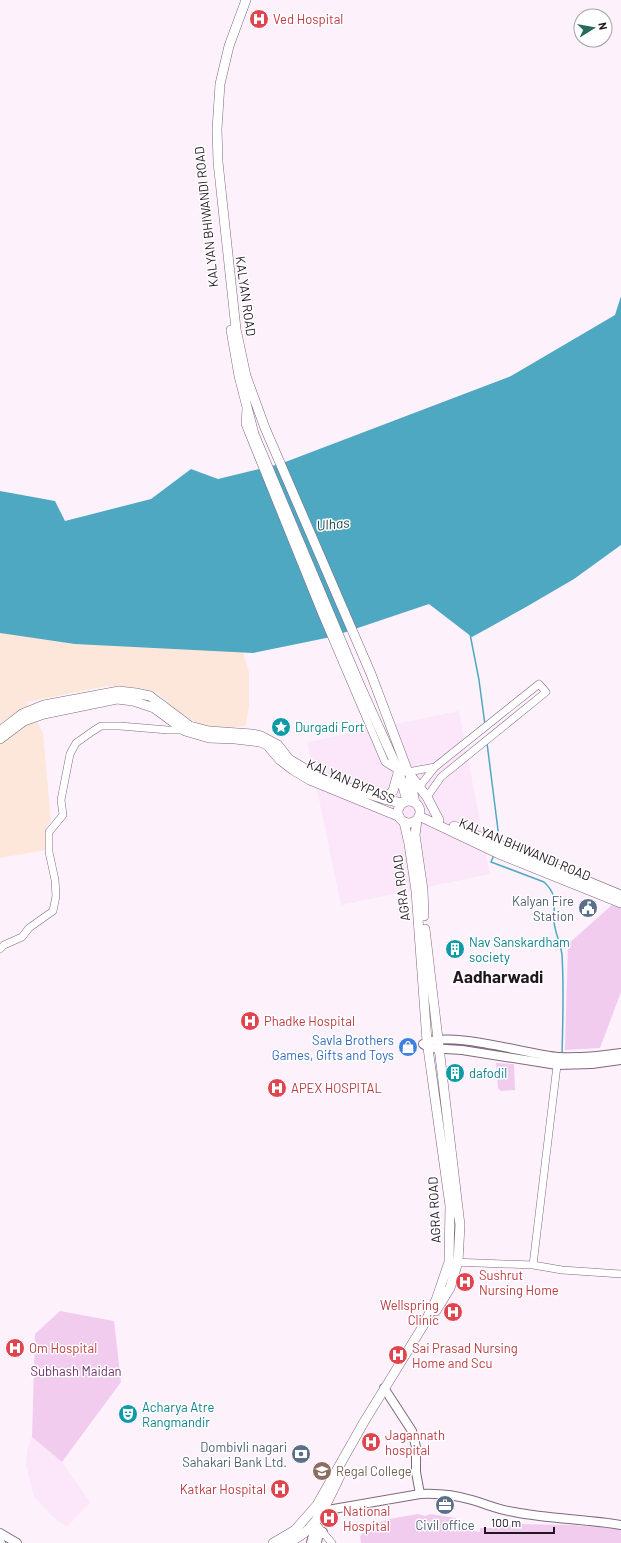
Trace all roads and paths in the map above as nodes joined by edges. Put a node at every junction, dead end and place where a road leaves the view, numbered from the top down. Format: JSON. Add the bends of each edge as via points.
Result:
{"nodes":[{"id":1,"x":241,"y":0,"type":"edge"},
{"id":2,"x":246,"y":0,"type":"edge"},
{"id":3,"x":246,"y":403,"type":"junction"},
{"id":4,"x":252,"y":434,"type":"junction"},
{"id":5,"x":178,"y":721,"type":"junction"},
{"id":6,"x":188,"y":728,"type":"junction"},
{"id":7,"x":0,"y":730,"type":"edge"},
{"id":8,"x":0,"y":739,"type":"edge"},
{"id":9,"x":435,"y":767,"type":"junction"},
{"id":10,"x":403,"y":770,"type":"junction"},
{"id":11,"x":430,"y":773,"type":"junction"},
{"id":12,"x":438,"y":781,"type":"junction"},
{"id":13,"x":419,"y":787,"type":"junction"},
{"id":14,"x":427,"y":797,"type":"junction"},
{"id":15,"x":384,"y":799,"type":"junction"},
{"id":16,"x":413,"y":809,"type":"junction"},
{"id":17,"x":401,"y":819,"type":"junction"},
{"id":18,"x":439,"y":820,"type":"junction"},
{"id":19,"x":488,"y":844,"type":"junction"},
{"id":20,"x":500,"y":850,"type":"junction"},
{"id":21,"x":621,"y":895,"type":"edge"},
{"id":22,"x":621,"y":903,"type":"edge"},
{"id":23,"x":0,"y":949,"type":"edge"},
{"id":24,"x":431,"y":1044,"type":"junction"},
{"id":25,"x":492,"y":1045,"type":"junction"},
{"id":26,"x":621,"y":1053,"type":"edge"},
{"id":27,"x":490,"y":1054,"type":"junction"},
{"id":28,"x":621,"y":1060,"type":"edge"},
{"id":29,"x":558,"y":1061,"type":"junction"},
{"id":30,"x":454,"y":1262,"type":"junction"},
{"id":31,"x":533,"y":1266,"type":"junction"},
{"id":32,"x":621,"y":1274,"type":"edge"},
{"id":33,"x":386,"y":1391,"type":"junction"},
{"id":34,"x":420,"y":1494,"type":"junction"},
{"id":35,"x":322,"y":1511,"type":"junction"},
{"id":36,"x":621,"y":1525,"type":"edge"},
{"id":37,"x":315,"y":1530,"type":"edge"},
{"id":38,"x":0,"y":1533,"type":"edge"},
{"id":39,"x":17,"y":1543,"type":"edge"},
{"id":40,"x":273,"y":1543,"type":"edge"},
{"id":41,"x":286,"y":1543,"type":"edge"},
{"id":42,"x":311,"y":1543,"type":"edge"},
{"id":43,"x":332,"y":1543,"type":"edge"}],
"edges":[{"from":1,"to":3,"type":"main road","name":"KALYAN BHIWANDI ROAD","via":[[225,43],[215,84],[211,135],[231,330]]},
{"from":2,"to":10,"type":"main road","name":"KALYAN ROAD","via":[[227,54],[220,84],[217,129],[236,329],[246,376],[265,428],[371,674]]},
{"from":3,"to":4,"type":"main road","name":"KALYAN BHIWANDI ROAD"},
{"from":3,"to":4,"type":"street","via":[[245,424]]},
{"from":4,"to":10,"type":"main road","name":"KALYAN BHIWANDI ROAD","via":[[355,682]]},
{"from":5,"to":6,"type":"main road"},
{"from":5,"to":7,"type":"main road","via":[[150,696],[119,691],[44,704],[22,714]]},
{"from":5,"to":8,"type":"main road","via":[[154,708],[134,701],[117,699],[31,718]]},
{"from":6,"to":15,"type":"main road","name":"KALYAN BYPASS","via":[[261,736],[278,745],[289,759],[322,779]]},
{"from":6,"to":17,"type":"main road","name":"KALYAN BYPASS","via":[[209,738],[260,742],[267,745],[293,770],[310,780]]},
{"from":6,"to":23,"type":"street","via":[[101,726],[76,743],[70,754],[61,800],[62,815],[49,832],[49,852],[56,896],[53,911],[29,928],[22,937]]},
{"from":9,"to":10,"type":"street"},
{"from":9,"to":11,"type":"street"},
{"from":9,"to":12,"type":"street","via":[[539,684],[546,692]]},
{"from":10,"to":13,"type":"main road"},
{"from":10,"to":15,"type":"main road","via":[[393,791]]},
{"from":10,"to":16,"type":"main road"},
{"from":11,"to":12,"type":"street"},
{"from":11,"to":13,"type":"street"},
{"from":12,"to":14,"type":"street"},
{"from":13,"to":14,"type":"main road"},
{"from":14,"to":18,"type":"main road"},
{"from":15,"to":16,"type":"main road","name":"KALYAN BYPASS"},
{"from":16,"to":17,"type":"main road","via":[[410,823]]},
{"from":16,"to":17,"type":"main road","via":[[398,809]]},
{"from":16,"to":18,"type":"main road","name":"KALYAN BHIWANDI ROAD"},
{"from":16,"to":19,"type":"main road","name":"KALYAN BHIWANDI ROAD"},
{"from":16,"to":24,"type":"main road","name":"AGRA ROAD","via":[[423,890]]},
{"from":17,"to":24,"type":"main road","name":"AGRA ROAD","via":[[409,844],[416,891]]},
{"from":18,"to":19,"type":"main road","name":"KALYAN BHIWANDI ROAD"},
{"from":19,"to":20,"type":"main road","name":"KALYAN BHIWANDI ROAD"},
{"from":20,"to":21,"type":"main road","name":"KALYAN BHIWANDI ROAD","via":[[555,868]]},
{"from":20,"to":22,"type":"main road","name":"KALYAN BHIWANDI ROAD","via":[[581,888]]},
{"from":24,"to":25,"type":"main road","via":[[451,1039]]},
{"from":24,"to":27,"type":"main road"},
{"from":24,"to":30,"type":"main road","name":"AGRA ROAD"},
{"from":25,"to":27,"type":"main road"},
{"from":25,"to":29,"type":"main road"},
{"from":26,"to":29,"type":"main road"},
{"from":27,"to":29,"type":"main road"},
{"from":28,"to":29,"type":"main road","via":[[592,1064]]},
{"from":29,"to":31,"type":"street"},
{"from":30,"to":31,"type":"street"},
{"from":30,"to":33,"type":"main road","name":"AGRA ROAD","via":[[423,1326]]},
{"from":31,"to":32,"type":"street"},
{"from":33,"to":34,"type":"main road","via":[[412,1431]]},
{"from":33,"to":35,"type":"main road","name":"AGRA ROAD"},
{"from":33,"to":37,"type":"main road","name":"AGRA ROAD","via":[[317,1505]]},
{"from":34,"to":35,"type":"main road"},
{"from":34,"to":36,"type":"main road","via":[[454,1496],[515,1513]]},
{"from":35,"to":37,"type":"main road","name":"AGRA ROAD"},
{"from":37,"to":40,"type":"main road","name":"AGRA ROAD","via":[[295,1530]]},
{"from":37,"to":41,"type":"main road","name":"AGRA ROAD"},
{"from":37,"to":42,"type":"main road"},
{"from":37,"to":43,"type":"street"},
{"from":38,"to":39,"type":"main road"}]}
